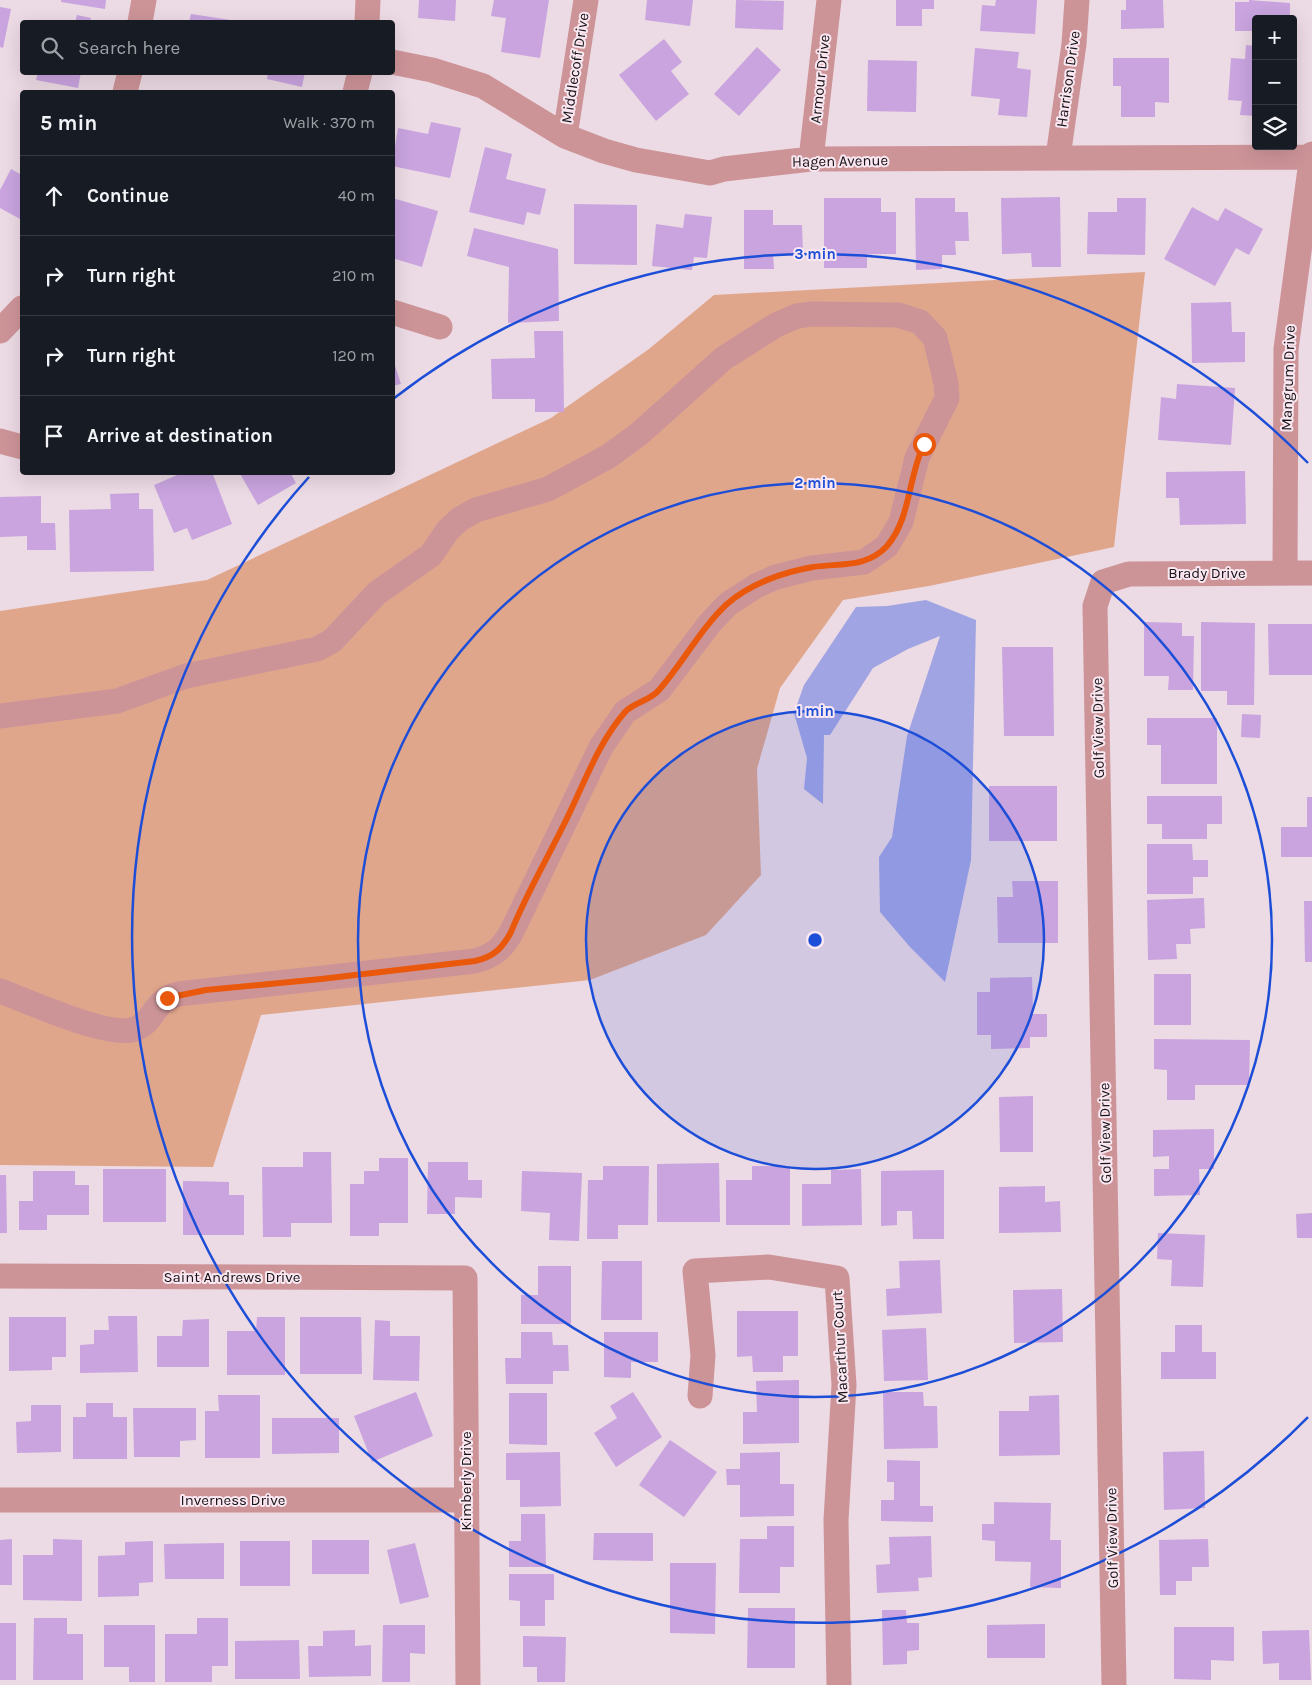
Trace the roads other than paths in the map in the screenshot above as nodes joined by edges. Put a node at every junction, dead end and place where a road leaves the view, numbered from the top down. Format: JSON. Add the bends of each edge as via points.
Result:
{"nodes":[{"id":1,"x":144,"y":0,"type":"edge"},
{"id":2,"x":368,"y":0,"type":"edge"},
{"id":3,"x":586,"y":0,"type":"edge"},
{"id":4,"x":828,"y":0,"type":"edge"},
{"id":5,"x":1077,"y":0,"type":"edge"},
{"id":6,"x":140,"y":20,"type":"edge"},
{"id":7,"x":367,"y":20,"type":"edge"},
{"id":8,"x":395,"y":63,"type":"edge"},
{"id":9,"x":129,"y":75,"type":"edge"},
{"id":10,"x":359,"y":75,"type":"edge"},
{"id":11,"x":126,"y":90,"type":"edge"},
{"id":12,"x":356,"y":90,"type":"edge"},
{"id":13,"x":565,"y":136,"type":"junction"},
{"id":14,"x":1312,"y":156,"type":"edge"},
{"id":15,"x":1058,"y":157,"type":"junction"},
{"id":16,"x":811,"y":159,"type":"junction"},
{"id":17,"x":20,"y":310,"type":"edge"},
{"id":18,"x":395,"y":313,"type":"edge"},
{"id":19,"x":440,"y":327,"type":"dead end"},
{"id":20,"x":0,"y":331,"type":"edge"},
{"id":21,"x":0,"y":441,"type":"edge"},
{"id":22,"x":20,"y":446,"type":"edge"},
{"id":23,"x":1285,"y":573,"type":"junction"},
{"id":24,"x":1312,"y":573,"type":"edge"},
{"id":25,"x":1103,"y":582,"type":"joint"},
{"id":26,"x":0,"y":716,"type":"edge"},
{"id":27,"x":0,"y":991,"type":"edge"},
{"id":28,"x":0,"y":1276,"type":"edge"},
{"id":29,"x":465,"y":1278,"type":"joint"},
{"id":30,"x":700,"y":1396,"type":"dead end"},
{"id":31,"x":0,"y":1500,"type":"edge"},
{"id":32,"x":466,"y":1500,"type":"junction"},
{"id":33,"x":468,"y":1685,"type":"edge"},
{"id":34,"x":838,"y":1685,"type":"edge"},
{"id":35,"x":1114,"y":1685,"type":"edge"}],
"edges":[{"from":1,"to":6,"type":"street"},
{"from":2,"to":7,"type":"street"},
{"from":3,"to":13,"type":"street","name":"Middlecoff Drive"},
{"from":4,"to":16,"type":"street","name":"Armour Drive"},
{"from":5,"to":15,"type":"street","name":"Harrison Drive"},
{"from":8,"to":13,"type":"street","name":"Hagen Avenue","via":[[483,86]]},
{"from":9,"to":11,"type":"street"},
{"from":10,"to":12,"type":"street"},
{"from":13,"to":16,"type":"street","name":"Hagen Avenue","via":[[636,160],[710,173]]},
{"from":14,"to":15,"type":"street","name":"Hagen Avenue"},
{"from":14,"to":23,"type":"street","name":"Mangrum Drive","via":[[1286,349]]},
{"from":15,"to":16,"type":"street","name":"Hagen Avenue"},
{"from":17,"to":20,"type":"street"},
{"from":18,"to":19,"type":"street"},
{"from":21,"to":22,"type":"street"},
{"from":23,"to":24,"type":"street","name":"Brady Drive"},
{"from":23,"to":25,"type":"street","name":"Brady Drive","via":[[1130,574]]},
{"from":25,"to":35,"type":"street","name":"Golf View Drive","via":[[1096,606]]},
{"from":26,"to":27,"type":"street","via":[[117,700],[186,676],[298,654],[325,645],[377,593],[431,555],[460,519],[481,508],[548,489],[609,456],[639,434],[724,358],[786,320],[812,314],[898,315],[920,322],[935,338],[947,398],[917,458],[901,522],[886,546],[864,562],[812,568],[776,577],[728,604],[659,690],[625,712],[601,747],[511,932],[494,954],[475,961],[178,994],[162,1001],[143,1025],[128,1031],[66,1017]]},
{"from":28,"to":29,"type":"street","name":"Saint Andrews Drive"},
{"from":29,"to":32,"type":"street","name":"Kimberly Drive"},
{"from":30,"to":34,"type":"street","name":"Macarthur Court","via":[[703,1355],[695,1271],[769,1267],[837,1278],[844,1385],[836,1520]]},
{"from":31,"to":32,"type":"street","name":"Inverness Drive"},
{"from":32,"to":33,"type":"street","name":"Kimberly Drive"}]}
